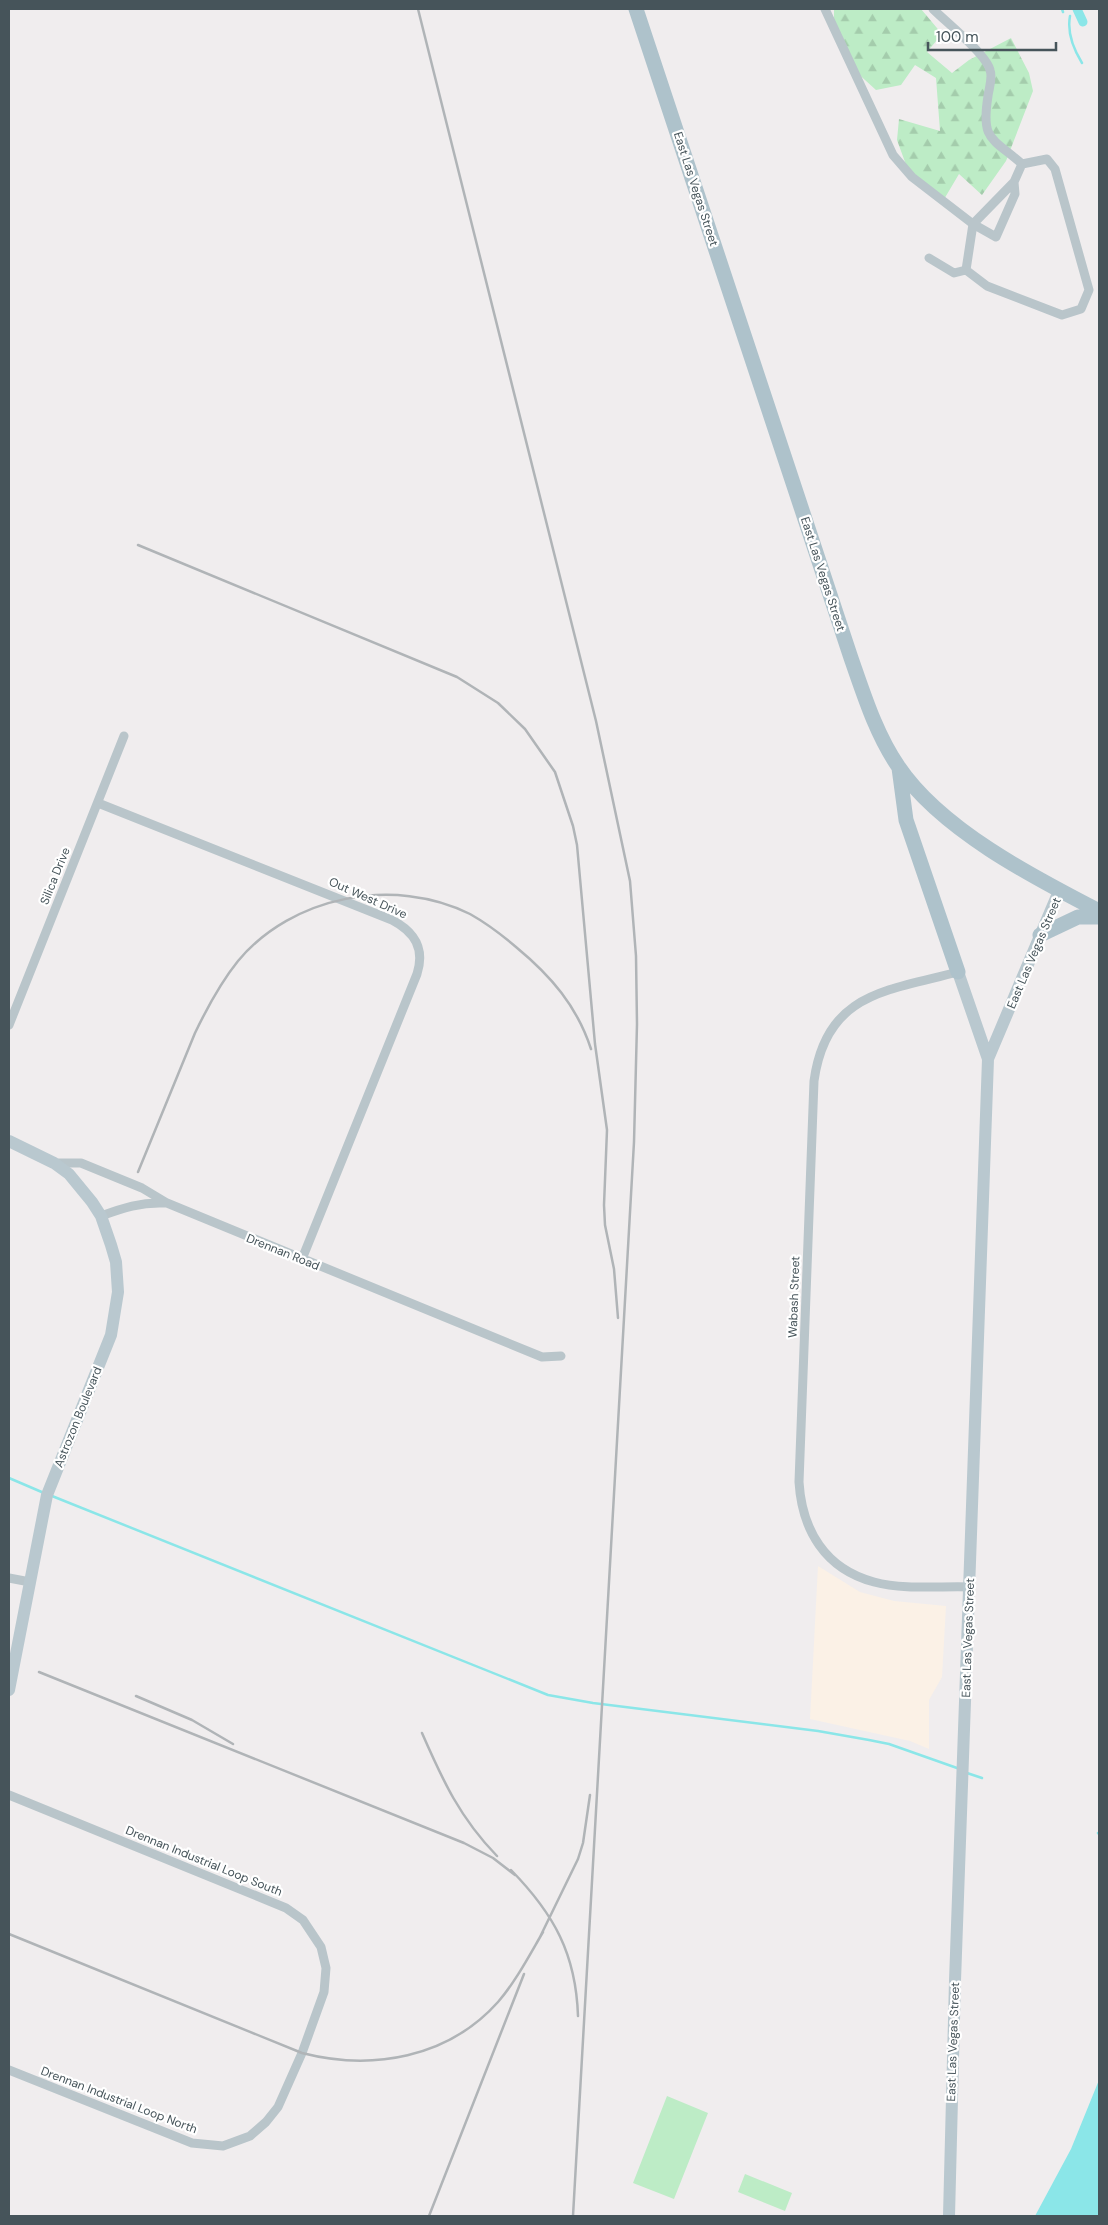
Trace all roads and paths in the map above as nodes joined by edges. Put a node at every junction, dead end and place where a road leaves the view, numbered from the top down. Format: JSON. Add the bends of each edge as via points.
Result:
{"nodes":[{"id":1,"x":636,"y":9,"type":"edge"},
{"id":2,"x":826,"y":9,"type":"edge"},
{"id":3,"x":933,"y":9,"type":"edge"},
{"id":4,"x":1022,"y":164,"type":"junction"},
{"id":5,"x":1014,"y":182,"type":"junction"},
{"id":6,"x":973,"y":224,"type":"junction"},
{"id":7,"x":929,"y":258,"type":"dead end"},
{"id":8,"x":966,"y":270,"type":"junction"},
{"id":9,"x":124,"y":736,"type":"dead end"},
{"id":10,"x":899,"y":768,"type":"junction"},
{"id":11,"x":98,"y":802,"type":"junction"},
{"id":12,"x":1059,"y":891,"type":"junction"},
{"id":13,"x":1099,"y":912,"type":"edge"},
{"id":14,"x":1099,"y":917,"type":"edge"},
{"id":15,"x":1040,"y":935,"type":"junction"},
{"id":16,"x":958,"y":972,"type":"junction"},
{"id":17,"x":9,"y":1024,"type":"edge"},
{"id":18,"x":988,"y":1059,"type":"junction"},
{"id":19,"x":9,"y":1141,"type":"edge"},
{"id":20,"x":54,"y":1163,"type":"junction"},
{"id":21,"x":167,"y":1204,"type":"junction"},
{"id":22,"x":101,"y":1216,"type":"junction"},
{"id":23,"x":302,"y":1259,"type":"junction"},
{"id":24,"x":561,"y":1356,"type":"dead end"},
{"id":25,"x":9,"y":1578,"type":"edge"},
{"id":26,"x":30,"y":1582,"type":"junction"},
{"id":27,"x":970,"y":1587,"type":"junction"},
{"id":28,"x":9,"y":1690,"type":"edge"},
{"id":29,"x":9,"y":1795,"type":"edge"},
{"id":30,"x":299,"y":2061,"type":"joint"},
{"id":31,"x":9,"y":2070,"type":"edge"},
{"id":32,"x":949,"y":2216,"type":"edge"}],
"edges":[{"from":1,"to":10,"type":"main road","name":"East Las Vegas Street","via":[[851,658],[879,733]]},
{"from":2,"to":6,"type":"street","via":[[893,156],[912,177]]},
{"from":3,"to":4,"type":"street","via":[[987,63],[991,76],[985,111],[986,130]]},
{"from":4,"to":5,"type":"street"},
{"from":4,"to":8,"type":"street","via":[[1047,158],[1055,170],[1089,290],[1081,309],[1062,315],[987,286]]},
{"from":5,"to":6,"type":"street"},
{"from":5,"to":6,"type":"street","via":[[1015,194],[996,237]]},
{"from":6,"to":8,"type":"street"},
{"from":7,"to":8,"type":"street","via":[[954,273]]},
{"from":9,"to":11,"type":"street","name":"Silica Drive"},
{"from":10,"to":12,"type":"main road","name":"East Las Vegas Street","via":[[953,823]]},
{"from":10,"to":16,"type":"main road","via":[[906,820]]},
{"from":11,"to":17,"type":"street","name":"Silica Drive"},
{"from":11,"to":23,"type":"street","name":"Out West Drive","via":[[392,920],[408,930],[418,945],[421,960],[417,974]]},
{"from":12,"to":13,"type":"main road"},
{"from":12,"to":15,"type":"street","name":"East Las Vegas Street"},
{"from":14,"to":15,"type":"main road","via":[[1078,917]]},
{"from":15,"to":18,"type":"street","name":"East Las Vegas Street"},
{"from":16,"to":18,"type":"street","name":"East Las Vegas Street"},
{"from":16,"to":27,"type":"street","name":"Wabash Street","via":[[868,998],[852,1007],[825,1038],[819,1053],[814,1081],[799,1482],[800,1501],[808,1527],[822,1550],[843,1568],[863,1578],[888,1584]]},
{"from":18,"to":27,"type":"street","name":"East Las Vegas Street"},
{"from":19,"to":20,"type":"street","name":"Drennan Road"},
{"from":20,"to":21,"type":"street","name":"Drennan Road","via":[[81,1164],[142,1188]]},
{"from":20,"to":22,"type":"street","name":"Astrozon Boulevard","via":[[82,1188]]},
{"from":21,"to":22,"type":"street","via":[[148,1202]]},
{"from":21,"to":23,"type":"street","name":"Drennan Road"},
{"from":22,"to":26,"type":"street","name":"Astrozon Boulevard","via":[[116,1262],[115,1318],[104,1355],[52,1479],[42,1513]]},
{"from":23,"to":24,"type":"street","name":"Drennan Road","via":[[542,1356]]},
{"from":25,"to":26,"type":"street"},
{"from":26,"to":28,"type":"street","name":"Astrozon Boulevard"},
{"from":27,"to":32,"type":"street","name":"East Las Vegas Street"},
{"from":29,"to":30,"type":"street","name":"Drennan Industrial Loop South","via":[[274,1902],[303,1920],[321,1947],[326,1980],[321,2004]]},
{"from":30,"to":31,"type":"street","name":"Drennan Industrial Loop North","via":[[278,2107],[266,2122],[250,2136],[213,2146],[170,2136]]}]}
